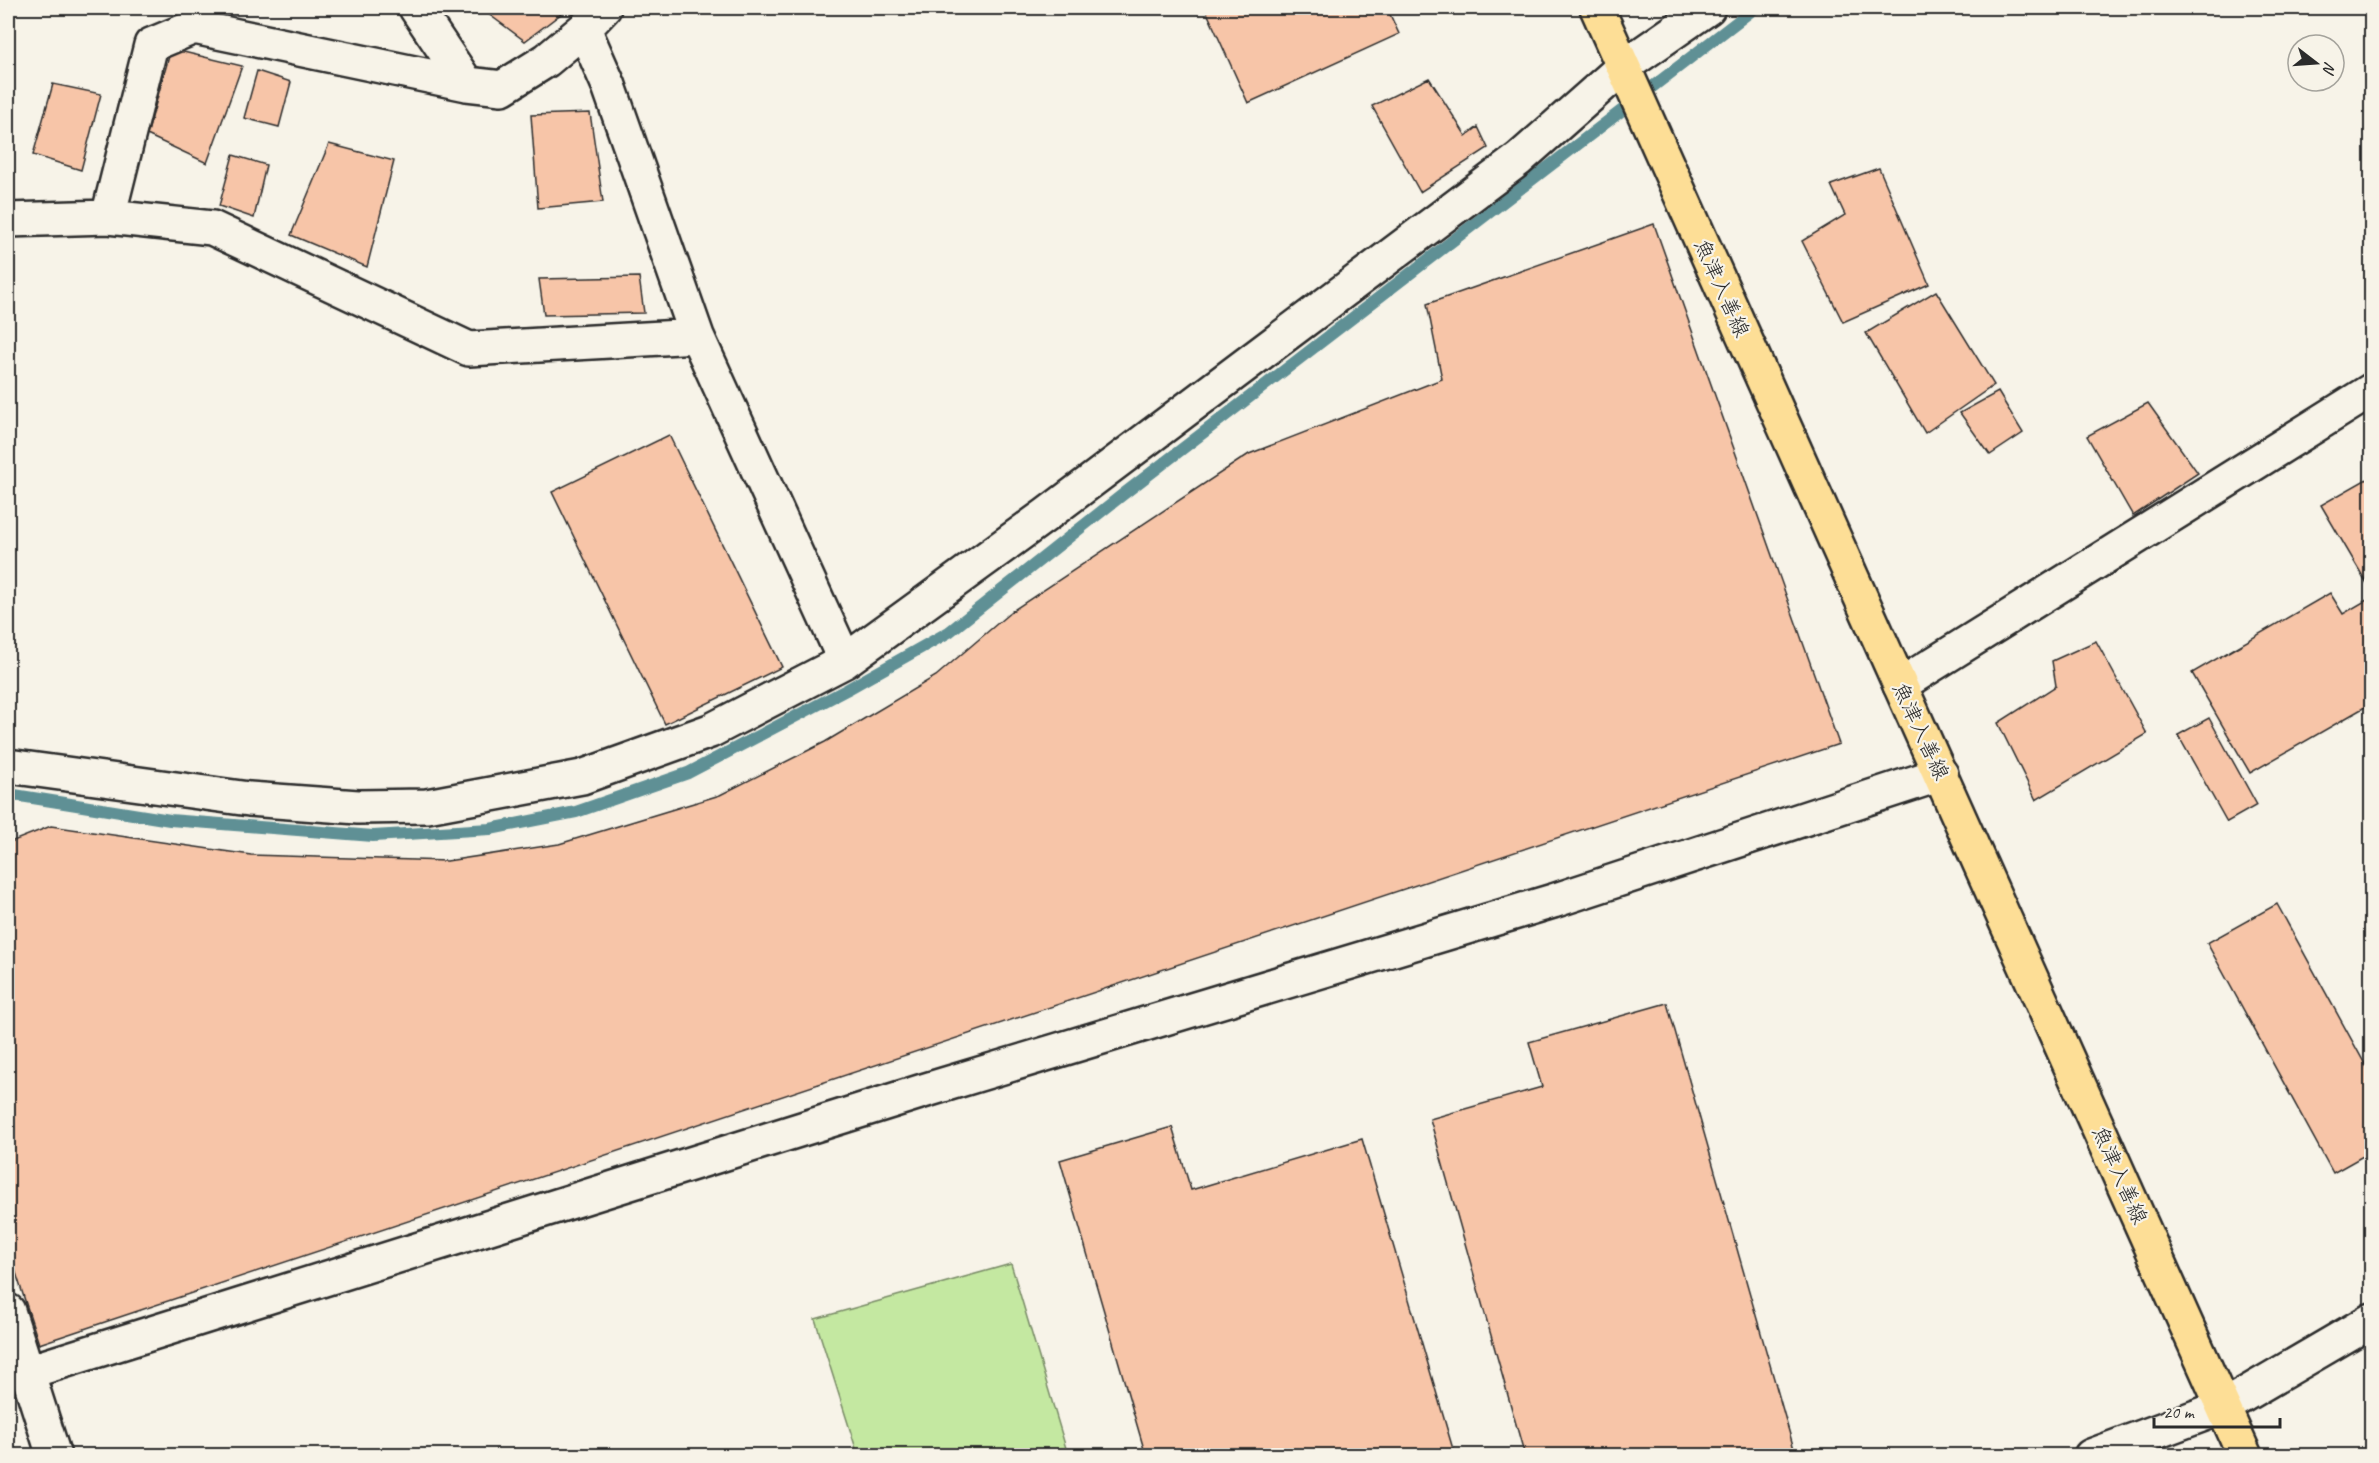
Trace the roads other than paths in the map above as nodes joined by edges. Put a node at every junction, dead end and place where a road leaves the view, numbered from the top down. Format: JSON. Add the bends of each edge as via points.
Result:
{"nodes":[{"id":1,"x":416,"y":8,"type":"edge"},
{"id":2,"x":1597,"y":8,"type":"edge"},
{"id":3,"x":1708,"y":8,"type":"edge"},
{"id":4,"x":594,"y":18,"type":"edge"},
{"id":5,"x":1623,"y":67,"type":"junction"},
{"id":6,"x":467,"y":84,"type":"junction"},
{"id":7,"x":108,"y":217,"type":"junction"},
{"id":8,"x":8,"y":220,"type":"edge"},
{"id":9,"x":697,"y":336,"type":"junction"},
{"id":10,"x":2372,"y":390,"type":"edge"},
{"id":11,"x":845,"y":661,"type":"junction"},
{"id":12,"x":1900,"y":685,"type":"junction"},
{"id":13,"x":8,"y":766,"type":"edge"},
{"id":14,"x":1941,"y":774,"type":"junction"},
{"id":15,"x":8,"y":1311,"type":"edge"},
{"id":16,"x":2372,"y":1320,"type":"edge"},
{"id":17,"x":28,"y":1372,"type":"junction"},
{"id":18,"x":2223,"y":1407,"type":"junction"},
{"id":19,"x":54,"y":1455,"type":"edge"},
{"id":20,"x":2091,"y":1455,"type":"edge"},
{"id":21,"x":2245,"y":1455,"type":"edge"}],
"edges":[{"from":1,"to":6,"type":"street"},
{"from":2,"to":5,"type":"main road","name":"魚津入善線"},
{"from":3,"to":5,"type":"street"},
{"from":4,"to":6,"type":"street","via":[[548,60],[502,87]]},
{"from":4,"to":9,"type":"street","via":[[609,86]]},
{"from":5,"to":11,"type":"street","via":[[1519,159]]},
{"from":5,"to":12,"type":"main road","name":"魚津入善線"},
{"from":6,"to":7,"type":"street","via":[[194,27],[151,45]]},
{"from":7,"to":8,"type":"street"},
{"from":7,"to":9,"type":"street","via":[[212,228],[469,349]]},
{"from":9,"to":11,"type":"street"},
{"from":10,"to":12,"type":"street"},
{"from":11,"to":13,"type":"street","via":[[710,731],[582,777],[427,806],[358,807],[249,799]]},
{"from":12,"to":14,"type":"main road","name":"魚津入善線"},
{"from":14,"to":17,"type":"street","via":[[1553,901],[923,1091]]},
{"from":14,"to":18,"type":"main road","name":"魚津入善線"},
{"from":15,"to":17,"type":"street"},
{"from":16,"to":18,"type":"street"},
{"from":17,"to":19,"type":"street"},
{"from":18,"to":20,"type":"street"},
{"from":18,"to":21,"type":"main road","name":"魚津入善線"}]}
